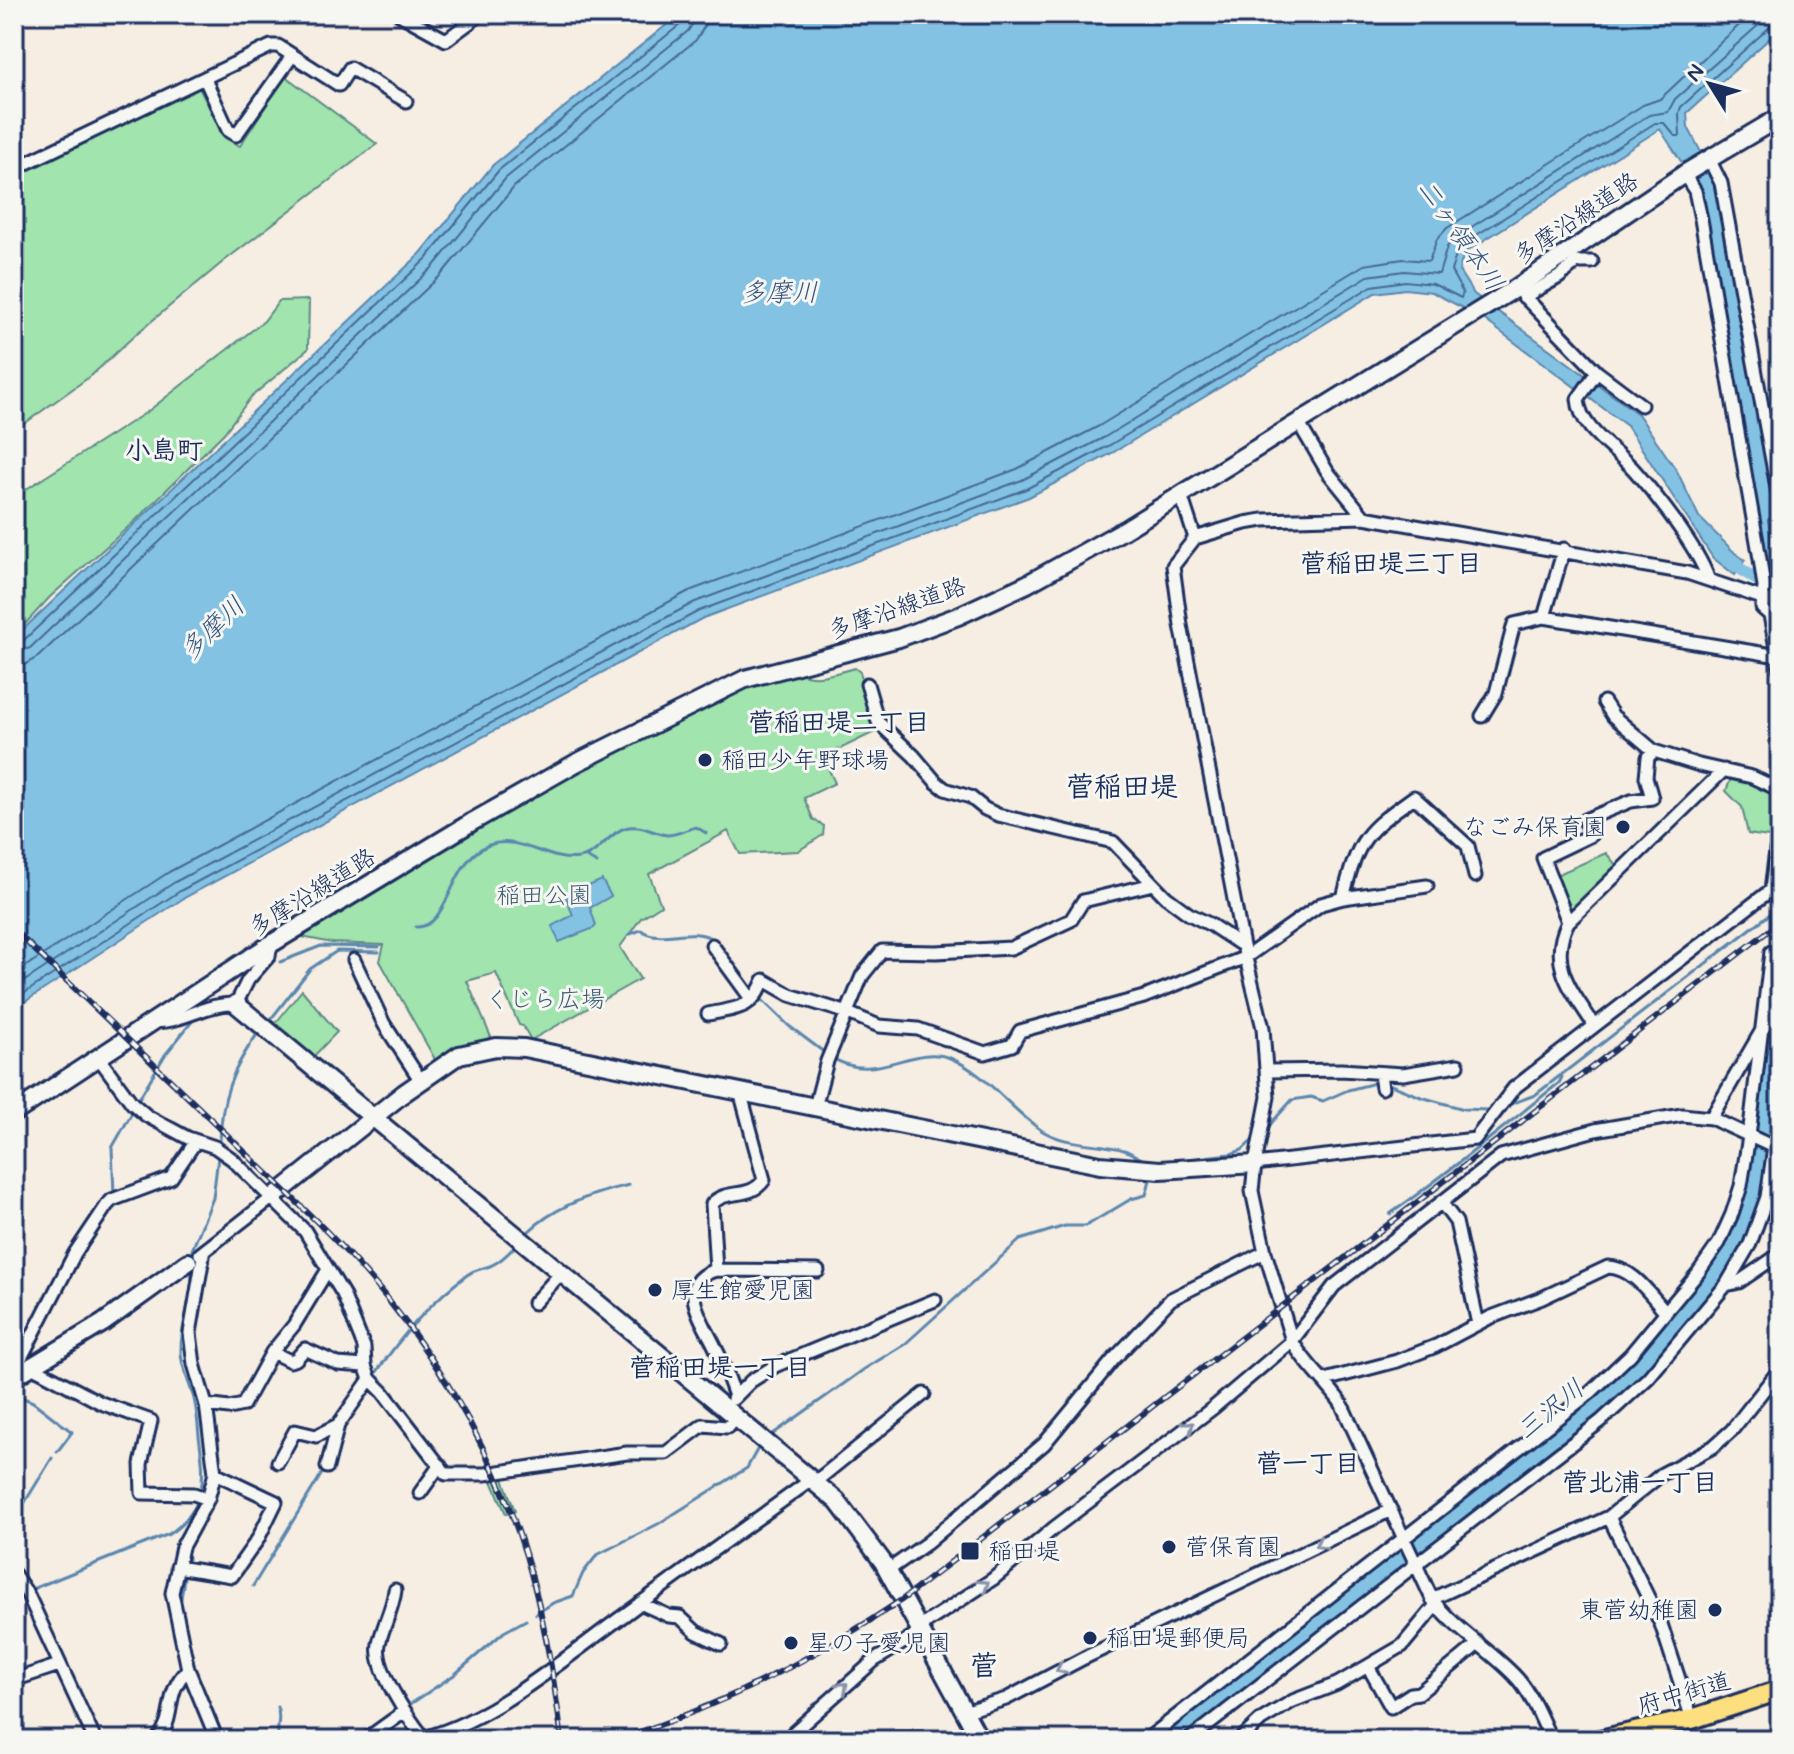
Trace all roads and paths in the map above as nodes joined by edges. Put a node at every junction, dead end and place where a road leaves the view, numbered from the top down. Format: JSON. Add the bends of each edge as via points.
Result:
{"nodes":[{"id":1,"x":399,"y":14,"type":"edge"},
{"id":2,"x":478,"y":15,"type":"edge"},
{"id":3,"x":292,"y":56,"type":"junction"},
{"id":4,"x":205,"y":79,"type":"junction"},
{"id":5,"x":406,"y":101,"type":"dead end"},
{"id":6,"x":1780,"y":117,"type":"edge"},
{"id":7,"x":1708,"y":159,"type":"junction"},
{"id":8,"x":14,"y":169,"type":"edge"},
{"id":9,"x":1686,"y":173,"type":"junction"},
{"id":10,"x":1592,"y":262,"type":"dead end"},
{"id":11,"x":1515,"y":293,"type":"junction"},
{"id":12,"x":1597,"y":372,"type":"junction"},
{"id":13,"x":1641,"y":405,"type":"dead end"},
{"id":14,"x":1298,"y":422,"type":"junction"},
{"id":15,"x":1775,"y":441,"type":"edge"},
{"id":16,"x":1779,"y":490,"type":"edge"},
{"id":17,"x":1181,"y":495,"type":"junction"},
{"id":18,"x":1780,"y":504,"type":"edge"},
{"id":19,"x":1364,"y":517,"type":"junction"},
{"id":20,"x":1195,"y":538,"type":"junction"},
{"id":21,"x":1564,"y":549,"type":"junction"},
{"id":22,"x":1708,"y":578,"type":"junction"},
{"id":23,"x":1771,"y":601,"type":"edge"},
{"id":24,"x":1544,"y":617,"type":"junction"},
{"id":25,"x":1778,"y":656,"type":"junction"},
{"id":26,"x":1780,"y":670,"type":"edge"},
{"id":27,"x":867,"y":684,"type":"dead end"},
{"id":28,"x":1604,"y":702,"type":"dead end"},
{"id":29,"x":1482,"y":716,"type":"dead end"},
{"id":30,"x":1654,"y":751,"type":"junction"},
{"id":31,"x":1724,"y":770,"type":"junction"},
{"id":32,"x":1780,"y":790,"type":"edge"},
{"id":33,"x":1780,"y":819,"type":"edge"},
{"id":34,"x":1475,"y":876,"type":"dead end"},
{"id":35,"x":1153,"y":884,"type":"junction"},
{"id":36,"x":1427,"y":886,"type":"dead end"},
{"id":37,"x":1343,"y":898,"type":"junction"},
{"id":38,"x":1568,"y":922,"type":"junction"},
{"id":39,"x":271,"y":944,"type":"junction"},
{"id":40,"x":712,"y":945,"type":"dead end"},
{"id":41,"x":1245,"y":952,"type":"junction"},
{"id":42,"x":1771,"y":952,"type":"dead end"},
{"id":43,"x":354,"y":960,"type":"dead end"},
{"id":44,"x":755,"y":996,"type":"junction"},
{"id":45,"x":236,"y":1004,"type":"junction"},
{"id":46,"x":1780,"y":1004,"type":"edge"},
{"id":47,"x":848,"y":1013,"type":"junction"},
{"id":48,"x":708,"y":1014,"type":"dead end"},
{"id":49,"x":155,"y":1021,"type":"junction"},
{"id":50,"x":1594,"y":1025,"type":"junction"},
{"id":51,"x":1762,"y":1030,"type":"junction"},
{"id":52,"x":98,"y":1057,"type":"junction"},
{"id":53,"x":1458,"y":1065,"type":"dead end"},
{"id":54,"x":1267,"y":1071,"type":"junction"},
{"id":55,"x":421,"y":1081,"type":"junction"},
{"id":56,"x":740,"y":1091,"type":"junction"},
{"id":57,"x":815,"y":1107,"type":"junction"},
{"id":58,"x":14,"y":1113,"type":"edge"},
{"id":59,"x":374,"y":1118,"type":"junction"},
{"id":60,"x":1711,"y":1118,"type":"junction"},
{"id":61,"x":1749,"y":1136,"type":"junction"},
{"id":62,"x":196,"y":1141,"type":"junction"},
{"id":63,"x":1777,"y":1148,"type":"edge"},
{"id":64,"x":1255,"y":1164,"type":"junction"},
{"id":65,"x":272,"y":1198,"type":"junction"},
{"id":66,"x":1441,"y":1202,"type":"junction"},
{"id":67,"x":1265,"y":1252,"type":"junction"},
{"id":68,"x":1780,"y":1254,"type":"edge"},
{"id":69,"x":196,"y":1257,"type":"junction"},
{"id":70,"x":716,"y":1270,"type":"junction"},
{"id":71,"x":327,"y":1271,"type":"junction"},
{"id":72,"x":818,"y":1271,"type":"dead end"},
{"id":73,"x":562,"y":1272,"type":"junction"},
{"id":74,"x":1726,"y":1285,"type":"junction"},
{"id":75,"x":935,"y":1300,"type":"dead end"},
{"id":76,"x":534,"y":1303,"type":"dead end"},
{"id":77,"x":1666,"y":1312,"type":"junction"},
{"id":78,"x":1478,"y":1324,"type":"junction"},
{"id":79,"x":1292,"y":1341,"type":"junction"},
{"id":80,"x":272,"y":1352,"type":"junction"},
{"id":81,"x":14,"y":1355,"type":"edge"},
{"id":82,"x":365,"y":1366,"type":"junction"},
{"id":83,"x":33,"y":1367,"type":"junction"},
{"id":84,"x":1780,"y":1369,"type":"edge"},
{"id":85,"x":14,"y":1377,"type":"edge"},
{"id":86,"x":370,"y":1379,"type":"junction"},
{"id":87,"x":1325,"y":1380,"type":"junction"},
{"id":88,"x":924,"y":1394,"type":"dead end"},
{"id":89,"x":206,"y":1405,"type":"junction"},
{"id":90,"x":733,"y":1408,"type":"junction"},
{"id":91,"x":338,"y":1425,"type":"junction"},
{"id":92,"x":278,"y":1462,"type":"dead end"},
{"id":93,"x":440,"y":1465,"type":"junction"},
{"id":94,"x":327,"y":1467,"type":"dead end"},
{"id":95,"x":215,"y":1473,"type":"junction"},
{"id":96,"x":813,"y":1481,"type":"junction"},
{"id":97,"x":420,"y":1493,"type":"dead end"},
{"id":98,"x":208,"y":1499,"type":"junction"},
{"id":99,"x":1391,"y":1510,"type":"junction"},
{"id":100,"x":1609,"y":1517,"type":"junction"},
{"id":101,"x":1404,"y":1539,"type":"junction"},
{"id":102,"x":1416,"y":1564,"type":"junction"},
{"id":103,"x":177,"y":1567,"type":"junction"},
{"id":104,"x":887,"y":1571,"type":"junction"},
{"id":105,"x":14,"y":1574,"type":"edge"},
{"id":106,"x":395,"y":1590,"type":"dead end"},
{"id":107,"x":1434,"y":1602,"type":"junction"},
{"id":108,"x":640,"y":1603,"type":"junction"},
{"id":109,"x":919,"y":1630,"type":"junction"},
{"id":110,"x":721,"y":1644,"type":"dead end"},
{"id":111,"x":1478,"y":1644,"type":"junction"},
{"id":112,"x":59,"y":1665,"type":"junction"},
{"id":113,"x":1369,"y":1668,"type":"junction"},
{"id":114,"x":188,"y":1669,"type":"junction"},
{"id":115,"x":14,"y":1680,"type":"edge"},
{"id":116,"x":1780,"y":1690,"type":"edge"},
{"id":117,"x":404,"y":1712,"type":"junction"},
{"id":118,"x":964,"y":1712,"type":"junction"},
{"id":119,"x":1692,"y":1719,"type":"junction"},
{"id":120,"x":419,"y":1739,"type":"edge"},
{"id":121,"x":95,"y":1740,"type":"edge"},
{"id":122,"x":157,"y":1740,"type":"edge"},
{"id":123,"x":217,"y":1740,"type":"edge"},
{"id":124,"x":365,"y":1740,"type":"edge"},
{"id":125,"x":786,"y":1740,"type":"edge"},
{"id":126,"x":980,"y":1740,"type":"edge"},
{"id":127,"x":1146,"y":1740,"type":"edge"},
{"id":128,"x":1189,"y":1740,"type":"edge"},
{"id":129,"x":1240,"y":1740,"type":"edge"},
{"id":130,"x":1551,"y":1740,"type":"edge"},
{"id":131,"x":1600,"y":1740,"type":"edge"}],
"edges":[{"from":1,"to":2,"type":"street","via":[[446,40]]},
{"from":3,"to":4,"type":"street","via":[[271,46]]},
{"from":3,"to":4,"type":"street","via":[[236,135],[228,130]]},
{"from":3,"to":5,"type":"street","via":[[339,85],[350,68]]},
{"from":4,"to":8,"type":"street"},
{"from":6,"to":7,"type":"street","name":"多摩沿線道路"},
{"from":7,"to":9,"type":"street","name":"多摩沿線道路"},
{"from":7,"to":15,"type":"street","via":[[1721,183]]},
{"from":9,"to":11,"type":"street","name":"多摩沿線道路"},
{"from":9,"to":23,"type":"street","via":[[1701,219],[1764,587]]},
{"from":10,"to":11,"type":"street","via":[[1577,262],[1559,277]]},
{"from":11,"to":12,"type":"street"},
{"from":11,"to":14,"type":"street","name":"多摩沿線道路"},
{"from":12,"to":13,"type":"street"},
{"from":12,"to":22,"type":"street","via":[[1578,399],[1580,413],[1634,470],[1701,559]]},
{"from":14,"to":17,"type":"street","name":"多摩沿線道路"},
{"from":14,"to":19,"type":"street","via":[[1327,471]]},
{"from":15,"to":16,"type":"street"},
{"from":16,"to":18,"type":"street"},
{"from":17,"to":20,"type":"street"},
{"from":17,"to":39,"type":"street","name":"多摩沿線道路","via":[[1027,584],[958,616],[899,638],[745,679],[700,700],[472,822]]},
{"from":19,"to":20,"type":"street","via":[[1263,520]]},
{"from":19,"to":21,"type":"street"},
{"from":20,"to":41,"type":"street","via":[[1173,566]]},
{"from":21,"to":22,"type":"street"},
{"from":21,"to":24,"type":"street"},
{"from":22,"to":23,"type":"street"},
{"from":23,"to":25,"type":"street","via":[[1762,608],[1770,615]]},
{"from":24,"to":25,"type":"street"},
{"from":24,"to":29,"type":"street","via":[[1514,624],[1496,693]]},
{"from":25,"to":26,"type":"street"},
{"from":27,"to":35,"type":"street","via":[[878,722],[945,789],[998,815],[1113,842]]},
{"from":28,"to":30,"type":"street"},
{"from":30,"to":31,"type":"street"},
{"from":30,"to":38,"type":"street","via":[[1646,777],[1652,798],[1585,820],[1591,835],[1543,858]]},
{"from":31,"to":32,"type":"street"},
{"from":31,"to":38,"type":"street"},
{"from":33,"to":50,"type":"street","via":[[1771,890]]},
{"from":34,"to":37,"type":"street","via":[[1468,846],[1414,797],[1380,821],[1359,845]]},
{"from":35,"to":41,"type":"street"},
{"from":35,"to":47,"type":"street","via":[[1083,901],[1071,920],[1011,948],[882,951],[862,976]]},
{"from":36,"to":37,"type":"street"},
{"from":37,"to":41,"type":"street","via":[[1321,904]]},
{"from":38,"to":50,"type":"street","via":[[1558,954],[1565,979]]},
{"from":39,"to":45,"type":"street","via":[[269,956]]},
{"from":39,"to":49,"type":"street","name":"多摩沿線道路"},
{"from":40,"to":44,"type":"street"},
{"from":41,"to":47,"type":"street","via":[[1144,997],[1020,1031],[1012,1045],[985,1053],[918,1029],[879,1026]]},
{"from":41,"to":54,"type":"street"},
{"from":42,"to":51,"type":"street"},
{"from":43,"to":55,"type":"street","via":[[384,1024]]},
{"from":44,"to":47,"type":"street","via":[[764,980],[790,995]]},
{"from":44,"to":48,"type":"street","via":[[745,1006]]},
{"from":45,"to":49,"type":"street","via":[[218,1004],[166,1023]]},
{"from":45,"to":59,"type":"street"},
{"from":46,"to":51,"type":"street"},
{"from":47,"to":57,"type":"street"},
{"from":49,"to":52,"type":"street","name":"多摩沿線道路"},
{"from":50,"to":64,"type":"street","via":[[1514,1088],[1475,1139]]},
{"from":51,"to":60,"type":"street"},
{"from":51,"to":61,"type":"street"},
{"from":52,"to":58,"type":"street","name":"多摩沿線道路"},
{"from":52,"to":62,"type":"street","via":[[147,1116]]},
{"from":53,"to":54,"type":"street","via":[[1381,1080],[1341,1070]]},
{"from":54,"to":64,"type":"street","via":[[1268,1097]]},
{"from":55,"to":56,"type":"street","via":[[459,1055],[510,1047]]},
{"from":55,"to":59,"type":"street"},
{"from":56,"to":57,"type":"street"},
{"from":56,"to":70,"type":"street","via":[[764,1180],[755,1190],[723,1195],[712,1204]]},
{"from":57,"to":64,"type":"street","via":[[1100,1165],[1160,1170]]},
{"from":59,"to":65,"type":"street"},
{"from":59,"to":73,"type":"street"},
{"from":60,"to":61,"type":"street"},
{"from":60,"to":66,"type":"street","via":[[1682,1115],[1595,1130],[1501,1156]]},
{"from":61,"to":63,"type":"street"},
{"from":61,"to":77,"type":"street","via":[[1741,1186],[1719,1243]]},
{"from":62,"to":65,"type":"street","via":[[232,1159]]},
{"from":62,"to":81,"type":"street","via":[[171,1178],[107,1205],[75,1253],[22,1356]]},
{"from":63,"to":74,"type":"street","via":[[1759,1220]]},
{"from":64,"to":67,"type":"street","via":[[1252,1191]]},
{"from":65,"to":69,"type":"street"},
{"from":65,"to":71,"type":"street","via":[[305,1231]]},
{"from":66,"to":78,"type":"street","via":[[1456,1222]]},
{"from":66,"to":79,"type":"street","via":[[1334,1286]]},
{"from":67,"to":79,"type":"street"},
{"from":67,"to":104,"type":"street","via":[[1171,1299],[1044,1444]]},
{"from":68,"to":74,"type":"street"},
{"from":69,"to":83,"type":"street"},
{"from":69,"to":89,"type":"street","via":[[190,1333]]},
{"from":70,"to":72,"type":"street"},
{"from":70,"to":90,"type":"street","via":[[696,1282],[694,1304],[717,1350]]},
{"from":71,"to":80,"type":"street"},
{"from":71,"to":82,"type":"street","via":[[355,1323]]},
{"from":73,"to":76,"type":"street"},
{"from":73,"to":90,"type":"street"},
{"from":74,"to":102,"type":"street","via":[[1630,1395]]},
{"from":75,"to":90,"type":"street","via":[[775,1366],[751,1381]]},
{"from":77,"to":78,"type":"street","via":[[1634,1277],[1608,1267]]},
{"from":77,"to":101,"type":"street","via":[[1602,1383]]},
{"from":78,"to":87,"type":"street","via":[[1397,1361]]},
{"from":79,"to":87,"type":"street"},
{"from":109,"to":79,"type":"street","one_way":true,"via":[[993,1579]]},
{"from":80,"to":82,"type":"street","via":[[290,1361],[305,1349],[338,1364]]},
{"from":80,"to":89,"type":"street","via":[[243,1405]]},
{"from":82,"to":86,"type":"street"},
{"from":83,"to":85,"type":"street"},
{"from":83,"to":98,"type":"street","via":[[101,1403],[151,1421],[141,1464],[142,1493]]},
{"from":84,"to":100,"type":"street","via":[[1713,1447],[1662,1474]]},
{"from":86,"to":91,"type":"street"},
{"from":86,"to":93,"type":"street"},
{"from":87,"to":99,"type":"street"},
{"from":88,"to":96,"type":"street"},
{"from":89,"to":95,"type":"street"},
{"from":90,"to":93,"type":"street","via":[[727,1427],[703,1425],[666,1453],[627,1453],[464,1476],[446,1474]]},
{"from":90,"to":96,"type":"street"},
{"from":91,"to":92,"type":"street","via":[[316,1436],[295,1431]]},
{"from":91,"to":94,"type":"street"},
{"from":93,"to":97,"type":"street"},
{"from":95,"to":98,"type":"street"},
{"from":95,"to":103,"type":"street","via":[[276,1502],[232,1576]]},
{"from":96,"to":104,"type":"street","via":[[848,1512]]},
{"from":96,"to":108,"type":"street"},
{"from":98,"to":103,"type":"street"},
{"from":99,"to":101,"type":"street"},
{"from":99,"to":118,"type":"street","one_way":true,"via":[[1006,1699]]},
{"from":100,"to":107,"type":"street"},
{"from":100,"to":119,"type":"street","via":[[1661,1624]]},
{"from":101,"to":102,"type":"street"},
{"from":101,"to":127,"type":"street"},
{"from":102,"to":107,"type":"street"},
{"from":102,"to":128,"type":"street"},
{"from":103,"to":114,"type":"street","via":[[172,1593]]},
{"from":104,"to":109,"type":"street"},
{"from":105,"to":112,"type":"street"},
{"from":106,"to":117,"type":"street","via":[[378,1647]]},
{"from":107,"to":111,"type":"street"},
{"from":107,"to":113,"type":"street","via":[[1402,1646]]},
{"from":108,"to":110,"type":"street","via":[[680,1617]]},
{"from":108,"to":120,"type":"street","via":[[480,1716]]},
{"from":109,"to":118,"type":"street"},
{"from":125,"to":109,"type":"street","one_way":true,"via":[[875,1660]]},
{"from":111,"to":113,"type":"street","via":[[1419,1693],[1391,1707]]},
{"from":111,"to":130,"type":"street","via":[[1521,1683]]},
{"from":112,"to":115,"type":"street"},
{"from":112,"to":121,"type":"street"},
{"from":113,"to":129,"type":"street","via":[[1293,1701]]},
{"from":114,"to":122,"type":"street","via":[[176,1682],[167,1727]]},
{"from":114,"to":123,"type":"street"},
{"from":116,"to":119,"type":"main road","name":"府中街道"},
{"from":117,"to":120,"type":"street"},
{"from":117,"to":124,"type":"street"},
{"from":118,"to":126,"type":"street"},
{"from":119,"to":131,"type":"main road","name":"府中街道"}]}
